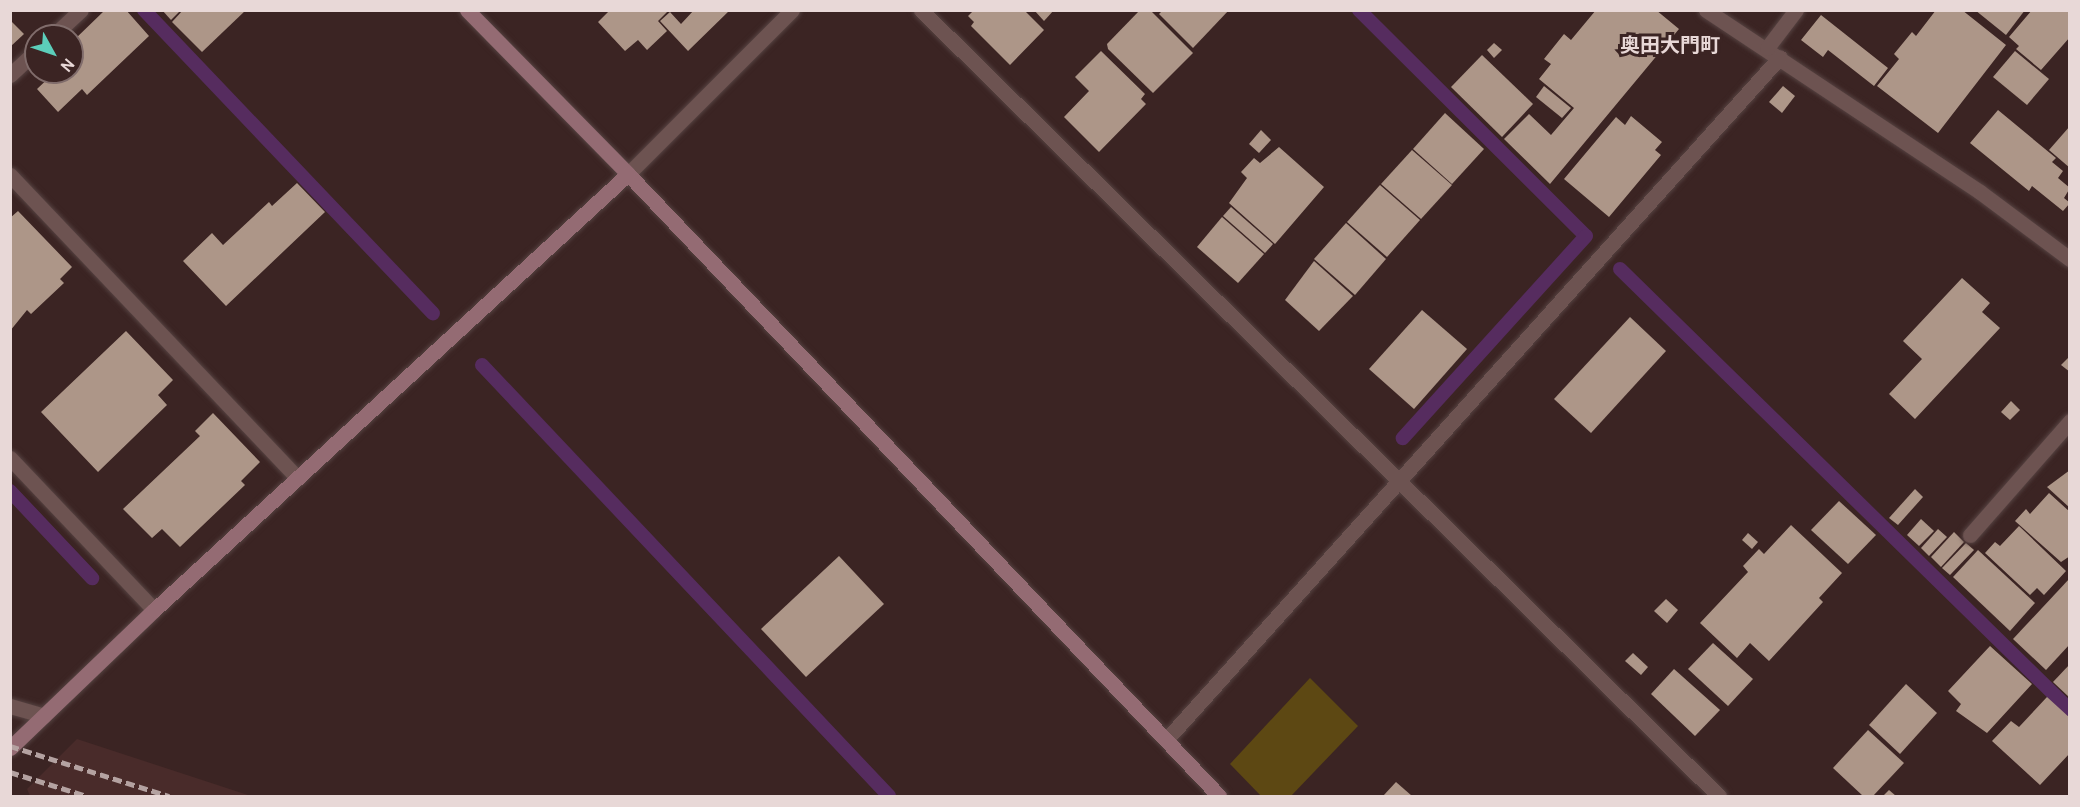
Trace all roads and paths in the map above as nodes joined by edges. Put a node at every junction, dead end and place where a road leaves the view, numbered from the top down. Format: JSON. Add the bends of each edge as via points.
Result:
{"nodes":[{"id":1,"x":81,"y":10,"type":"edge"},
{"id":2,"x":467,"y":10,"type":"edge"},
{"id":3,"x":792,"y":10,"type":"edge"},
{"id":4,"x":921,"y":10,"type":"edge"},
{"id":5,"x":1706,"y":10,"type":"edge"},
{"id":6,"x":1796,"y":10,"type":"edge"},
{"id":7,"x":66,"y":24,"type":"edge"},
{"id":8,"x":1774,"y":52,"type":"junction"},
{"id":9,"x":24,"y":62,"type":"edge"},
{"id":10,"x":10,"y":75,"type":"edge"},
{"id":11,"x":628,"y":174,"type":"junction"},
{"id":12,"x":10,"y":175,"type":"edge"},
{"id":13,"x":2070,"y":259,"type":"edge"},
{"id":14,"x":2070,"y":421,"type":"edge"},
{"id":15,"x":10,"y":458,"type":"edge"},
{"id":16,"x":298,"y":478,"type":"junction"},
{"id":17,"x":1402,"y":482,"type":"junction"},
{"id":18,"x":1970,"y":535,"type":"dead end"},
{"id":19,"x":154,"y":610,"type":"junction"},
{"id":20,"x":10,"y":706,"type":"edge"},
{"id":21,"x":44,"y":716,"type":"junction"},
{"id":22,"x":1166,"y":740,"type":"junction"},
{"id":23,"x":10,"y":748,"type":"edge"},
{"id":24,"x":1219,"y":796,"type":"edge"},
{"id":25,"x":1719,"y":796,"type":"edge"}],
"edges":[{"from":1,"to":7,"type":"street"},
{"from":2,"to":11,"type":"street"},
{"from":3,"to":11,"type":"street"},
{"from":4,"to":17,"type":"street"},
{"from":5,"to":8,"type":"street"},
{"from":6,"to":8,"type":"street"},
{"from":8,"to":13,"type":"street","via":[[1980,192]]},
{"from":8,"to":17,"type":"street"},
{"from":9,"to":10,"type":"street"},
{"from":11,"to":16,"type":"street"},
{"from":11,"to":22,"type":"street"},
{"from":12,"to":16,"type":"street"},
{"from":14,"to":18,"type":"street"},
{"from":15,"to":19,"type":"street"},
{"from":16,"to":19,"type":"street"},
{"from":17,"to":22,"type":"street"},
{"from":17,"to":25,"type":"street"},
{"from":19,"to":21,"type":"street"},
{"from":20,"to":21,"type":"street"},
{"from":21,"to":23,"type":"street"},
{"from":22,"to":24,"type":"street"}]}
